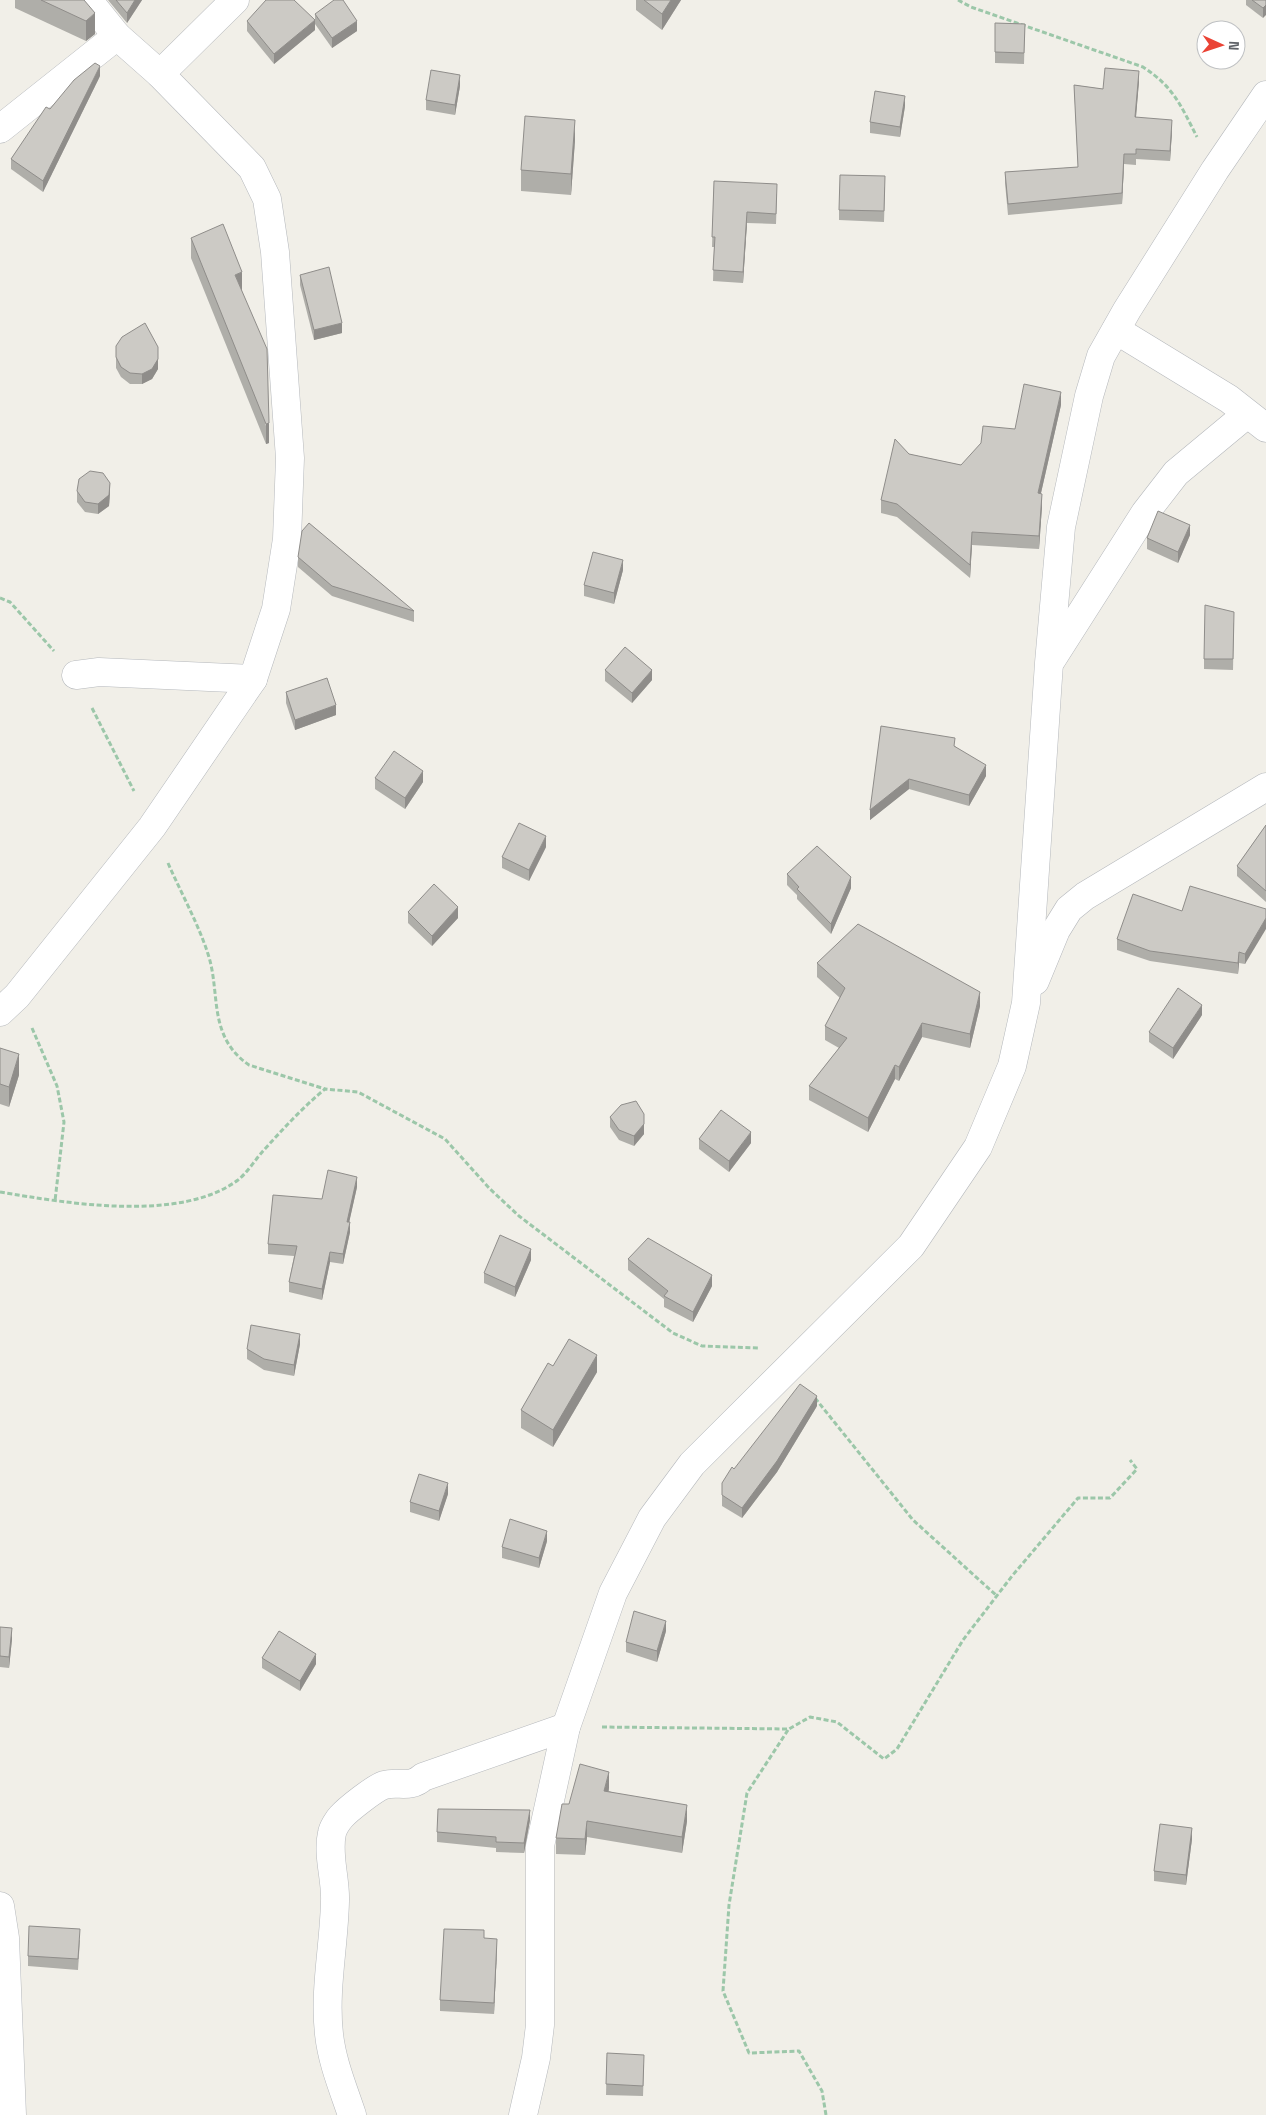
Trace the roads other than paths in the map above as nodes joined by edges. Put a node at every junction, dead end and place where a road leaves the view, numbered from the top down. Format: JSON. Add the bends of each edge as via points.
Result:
{"nodes":[{"id":1,"x":88,"y":0,"type":"edge"},
{"id":2,"x":235,"y":0,"type":"edge"},
{"id":3,"x":117,"y":36,"type":"junction"},
{"id":4,"x":160,"y":74,"type":"junction"},
{"id":5,"x":1266,"y":95,"type":"edge"},
{"id":6,"x":0,"y":129,"type":"edge"},
{"id":7,"x":1116,"y":330,"type":"junction"},
{"id":8,"x":1257,"y":421,"type":"edge"},
{"id":9,"x":1049,"y":663,"type":"junction"},
{"id":10,"x":76,"y":675,"type":"dead end"},
{"id":11,"x":253,"y":679,"type":"junction"},
{"id":12,"x":1266,"y":787,"type":"edge"},
{"id":13,"x":1026,"y":1003,"type":"junction"},
{"id":14,"x":9,"y":1004,"type":"edge"},
{"id":15,"x":566,"y":1727,"type":"junction"},
{"id":16,"x":0,"y":1906,"type":"edge"},
{"id":17,"x":12,"y":2115,"type":"edge"},
{"id":18,"x":352,"y":2115,"type":"edge"},
{"id":19,"x":523,"y":2115,"type":"edge"}],
"edges":[{"from":1,"to":3,"type":"street"},
{"from":2,"to":4,"type":"street"},
{"from":3,"to":4,"type":"street"},
{"from":3,"to":6,"type":"street"},
{"from":4,"to":11,"type":"street","via":[[252,168],[267,200],[271,223],[290,458],[287,539],[276,609]]},
{"from":5,"to":7,"type":"street","via":[[1215,170]]},
{"from":7,"to":8,"type":"street","via":[[1228,399]]},
{"from":7,"to":9,"type":"street","via":[[1102,356],[1089,396],[1061,526]]},
{"from":8,"to":9,"type":"street","via":[[1176,473],[1145,513]]},
{"from":9,"to":13,"type":"street"},
{"from":10,"to":11,"type":"street","via":[[99,672]]},
{"from":11,"to":14,"type":"street","via":[[152,827]]},
{"from":12,"to":13,"type":"street","via":[[1085,896],[1069,909],[1056,930]]},
{"from":13,"to":15,"type":"street","via":[[1012,1066],[978,1147],[911,1246],[692,1464],[652,1518],[613,1593]]},
{"from":15,"to":18,"type":"street","via":[[423,1777],[417,1783],[381,1786],[341,1817],[332,1832],[336,1899],[328,2001],[329,2034],[334,2063]]},
{"from":15,"to":19,"type":"street","via":[[540,1846],[540,2025]]},
{"from":16,"to":17,"type":"street","via":[[5,1938]]}]}
